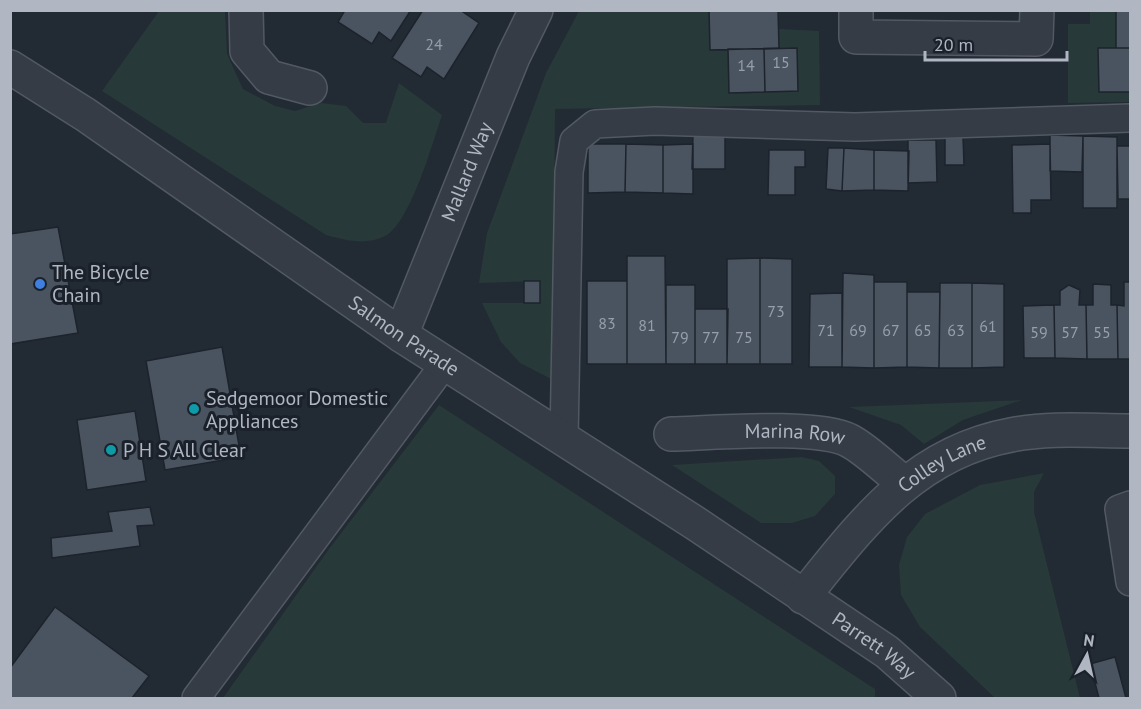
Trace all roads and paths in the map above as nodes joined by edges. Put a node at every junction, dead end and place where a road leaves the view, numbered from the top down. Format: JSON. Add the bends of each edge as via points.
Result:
{"nodes":[{"id":1,"x":246,"y":10,"type":"edge"},
{"id":2,"x":536,"y":10,"type":"edge"},
{"id":3,"x":856,"y":10,"type":"edge"},
{"id":4,"x":1037,"y":10,"type":"edge"},
{"id":5,"x":10,"y":67,"type":"edge"},
{"id":6,"x":310,"y":88,"type":"dead end"},
{"id":7,"x":1131,"y":118,"type":"edge"},
{"id":8,"x":401,"y":335,"type":"junction"},
{"id":9,"x":446,"y":362,"type":"junction"},
{"id":10,"x":1131,"y":431,"type":"edge"},
{"id":11,"x":671,"y":435,"type":"dead end"},
{"id":12,"x":564,"y":440,"type":"junction"},
{"id":13,"x":904,"y":483,"type":"junction"},
{"id":14,"x":1131,"y":505,"type":"edge"},
{"id":15,"x":1131,"y":582,"type":"edge"},
{"id":16,"x":803,"y":597,"type":"junction"},
{"id":17,"x":196,"y":699,"type":"edge"},
{"id":18,"x":939,"y":699,"type":"edge"}],
"edges":[{"from":1,"to":6,"type":"street","via":[[247,51],[269,77]]},
{"from":2,"to":8,"type":"street","name":"Mallard Way","via":[[513,57]]},
{"from":3,"to":4,"type":"street","via":[[856,37],[1036,39]]},
{"from":5,"to":8,"type":"street","name":"Salmon Parade","via":[[86,115]]},
{"from":7,"to":12,"type":"lane","via":[[855,127],[655,121],[595,124],[574,141],[569,172]]},
{"from":8,"to":9,"type":"street","name":"Salmon Parade"},
{"from":9,"to":12,"type":"street","name":"Salmon Parade"},
{"from":9,"to":17,"type":"lane"},
{"from":10,"to":13,"type":"street","name":"Colley Lane","via":[[1012,434],[974,444]]},
{"from":11,"to":13,"type":"street","name":"Marina Row","via":[[823,433],[849,440]]},
{"from":12,"to":16,"type":"street","name":"Salmon Parade"},
{"from":13,"to":16,"type":"street","name":"Colley Lane","via":[[860,527]]},
{"from":14,"to":15,"type":"lane","via":[[1119,509]]},
{"from":16,"to":18,"type":"street","name":"Parrett Way","via":[[887,652]]}]}
